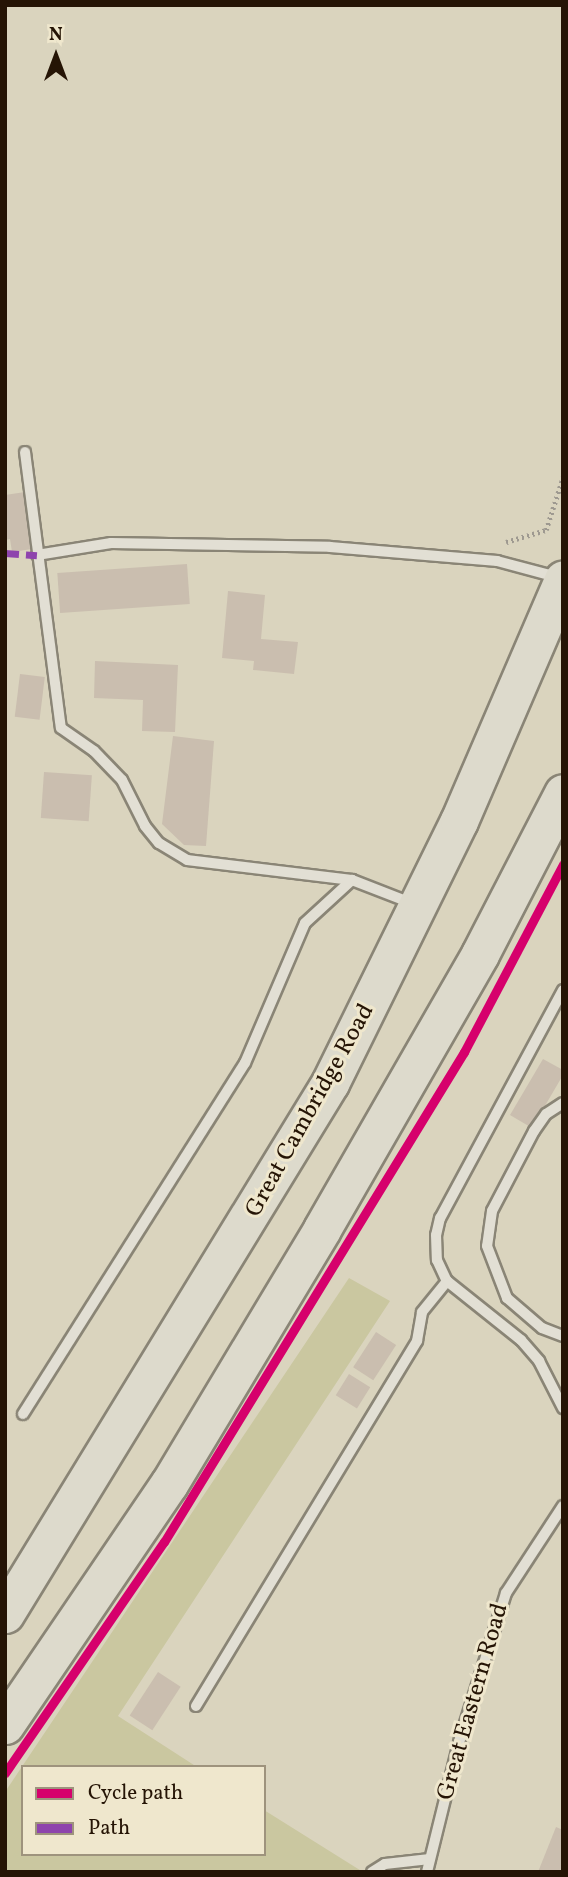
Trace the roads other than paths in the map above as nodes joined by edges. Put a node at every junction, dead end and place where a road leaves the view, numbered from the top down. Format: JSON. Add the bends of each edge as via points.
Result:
{"nodes":[{"id":1,"x":25,"y":452,"type":"dead end"},
{"id":2,"x":37,"y":555,"type":"junction"},
{"id":3,"x":563,"y":579,"type":"edge"},
{"id":4,"x":563,"y":793,"type":"edge"},
{"id":5,"x":352,"y":880,"type":"junction"},
{"id":6,"x":420,"y":906,"type":"junction"},
{"id":7,"x":563,"y":990,"type":"edge"},
{"id":8,"x":563,"y":1103,"type":"edge"},
{"id":9,"x":447,"y":1281,"type":"junction"},
{"id":10,"x":563,"y":1336,"type":"edge"},
{"id":11,"x":563,"y":1408,"type":"edge"},
{"id":12,"x":23,"y":1414,"type":"dead end"},
{"id":13,"x":563,"y":1506,"type":"edge"},
{"id":14,"x":5,"y":1614,"type":"edge"},
{"id":15,"x":196,"y":1706,"type":"dead end"},
{"id":16,"x":5,"y":1725,"type":"edge"},
{"id":17,"x":430,"y":1859,"type":"junction"},
{"id":18,"x":372,"y":1872,"type":"edge"},
{"id":19,"x":427,"y":1872,"type":"edge"}],
"edges":[{"from":1,"to":2,"type":"lane"},
{"from":2,"to":3,"type":"lane","via":[[111,543],[330,547],[498,561]]},
{"from":2,"to":5,"type":"lane","via":[[61,728],[94,751],[122,780],[159,843],[187,860]]},
{"from":3,"to":6,"type":"highway","name":"Great Cambridge Road"},
{"from":4,"to":16,"type":"highway","via":[[480,954],[322,1229],[148,1517]]},
{"from":5,"to":6,"type":"lane"},
{"from":5,"to":12,"type":"lane","via":[[305,923],[245,1063]]},
{"from":6,"to":14,"type":"highway","name":"Great Cambridge Road","via":[[282,1168]]},
{"from":7,"to":9,"type":"lane","via":[[440,1218],[437,1260]]},
{"from":8,"to":10,"type":"lane","via":[[546,1114],[534,1131],[492,1211],[487,1246],[507,1298],[542,1328]]},
{"from":9,"to":11,"type":"lane","via":[[521,1340],[545,1370]]},
{"from":9,"to":15,"type":"lane","via":[[422,1312],[417,1341]]},
{"from":13,"to":17,"type":"lane","name":"Great Eastern Road","via":[[506,1593],[460,1739]]},
{"from":17,"to":18,"type":"lane","via":[[385,1864]]},
{"from":17,"to":19,"type":"lane","name":"Great Eastern Road"}]}
